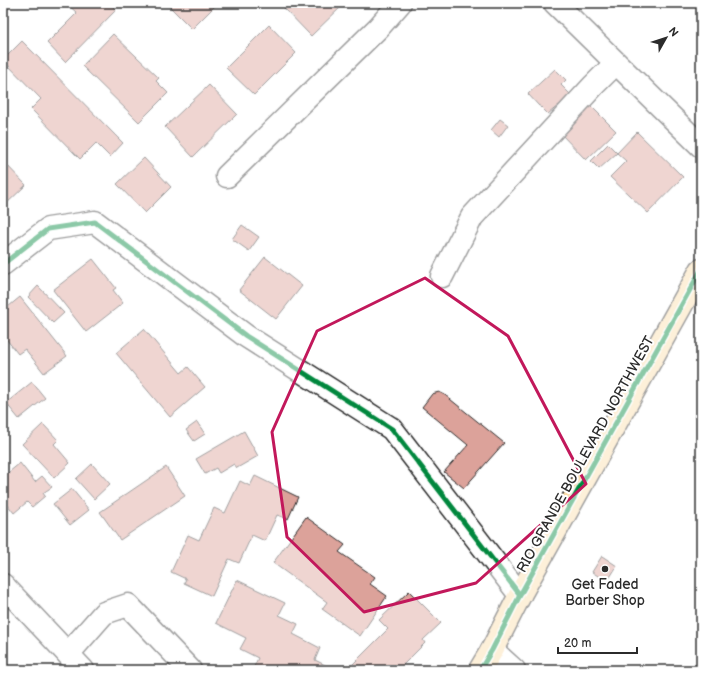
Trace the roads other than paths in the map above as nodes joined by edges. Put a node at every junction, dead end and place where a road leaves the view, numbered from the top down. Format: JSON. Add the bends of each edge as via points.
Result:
{"nodes":[{"id":1,"x":400,"y":3,"type":"edge"},
{"id":2,"x":555,"y":3,"type":"edge"},
{"id":3,"x":616,"y":64,"type":"junction"},
{"id":4,"x":701,"y":146,"type":"edge"},
{"id":5,"x":227,"y":176,"type":"dead end"},
{"id":6,"x":3,"y":264,"type":"edge"},
{"id":7,"x":701,"y":270,"type":"edge"},
{"id":8,"x":442,"y":276,"type":"dead end"},
{"id":9,"x":3,"y":585,"type":"edge"},
{"id":10,"x":520,"y":595,"type":"junction"},
{"id":11,"x":492,"y":650,"type":"junction"},
{"id":12,"x":68,"y":654,"type":"junction"},
{"id":13,"x":83,"y":670,"type":"edge"},
{"id":14,"x":190,"y":670,"type":"edge"},
{"id":15,"x":480,"y":670,"type":"edge"},
{"id":16,"x":514,"y":670,"type":"edge"}],
"edges":[{"from":1,"to":5,"type":"street"},
{"from":2,"to":3,"type":"street"},
{"from":3,"to":4,"type":"street"},
{"from":3,"to":8,"type":"street","via":[[472,217]]},
{"from":6,"to":10,"type":"street","via":[[48,229],[95,222],[246,336],[392,429]]},
{"from":7,"to":10,"type":"main road","name":"RIO GRANDE BOULEVARD NORTHWEST"},
{"from":9,"to":12,"type":"street"},
{"from":10,"to":11,"type":"main road","name":"RIO GRANDE BOULEVARD NORTHWEST"},
{"from":11,"to":15,"type":"main road","name":"RIO GRANDE BOULEVARD NORTHWEST"},
{"from":11,"to":16,"type":"street"},
{"from":12,"to":13,"type":"street"},
{"from":12,"to":14,"type":"street","via":[[104,613],[128,605]]}]}
